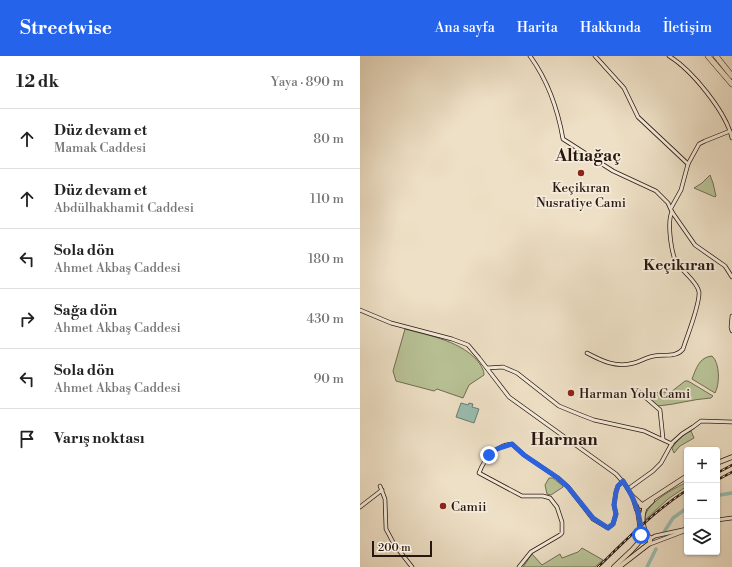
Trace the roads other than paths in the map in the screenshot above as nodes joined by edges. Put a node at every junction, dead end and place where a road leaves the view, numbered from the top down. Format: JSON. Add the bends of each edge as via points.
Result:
{"nodes":[{"id":1,"x":530,"y":56,"type":"edge"},
{"id":2,"x":595,"y":56,"type":"edge"},
{"id":3,"x":669,"y":56,"type":"edge"},
{"id":4,"x":708,"y":56,"type":"edge"},
{"id":5,"x":716,"y":56,"type":"edge"},
{"id":6,"x":732,"y":76,"type":"edge"},
{"id":7,"x":732,"y":84,"type":"edge"},
{"id":8,"x":730,"y":131,"type":"junction"},
{"id":9,"x":732,"y":138,"type":"edge"},
{"id":10,"x":688,"y":164,"type":"junction"},
{"id":11,"x":671,"y":210,"type":"junction"},
{"id":12,"x":731,"y":266,"type":"dead end"},
{"id":13,"x":729,"y":270,"type":"junction"},
{"id":14,"x":732,"y":277,"type":"edge"},
{"id":15,"x":360,"y":310,"type":"edge"},
{"id":16,"x":732,"y":316,"type":"edge"},
{"id":17,"x":732,"y":331,"type":"edge"},
{"id":18,"x":586,"y":353,"type":"dead end"},
{"id":19,"x":487,"y":368,"type":"junction"},
{"id":20,"x":637,"y":390,"type":"dead end"},
{"id":21,"x":732,"y":422,"type":"edge"},
{"id":22,"x":663,"y":440,"type":"junction"},
{"id":23,"x":672,"y":444,"type":"junction"},
{"id":24,"x":732,"y":456,"type":"edge"},
{"id":25,"x":720,"y":461,"type":"edge"},
{"id":26,"x":684,"y":479,"type":"edge"},
{"id":27,"x":623,"y":481,"type":"junction"},
{"id":28,"x":380,"y":486,"type":"dead end"},
{"id":29,"x":628,"y":489,"type":"junction"},
{"id":30,"x":382,"y":490,"type":"junction"},
{"id":31,"x":633,"y":497,"type":"junction"},
{"id":32,"x":360,"y":507,"type":"edge"},
{"id":33,"x":643,"y":508,"type":"junction"},
{"id":34,"x":638,"y":511,"type":"junction"},
{"id":35,"x":732,"y":518,"type":"edge"},
{"id":36,"x":720,"y":520,"type":"edge"},
{"id":37,"x":684,"y":530,"type":"edge"},
{"id":38,"x":684,"y":530,"type":"edge"},
{"id":39,"x":648,"y":538,"type":"junction"},
{"id":40,"x":640,"y":540,"type":"junction"},
{"id":41,"x":647,"y":546,"type":"junction"},
{"id":42,"x":412,"y":567,"type":"edge"},
{"id":43,"x":519,"y":567,"type":"edge"},
{"id":44,"x":614,"y":567,"type":"edge"},
{"id":45,"x":619,"y":567,"type":"edge"}],
"edges":[{"from":1,"to":11,"type":"street","via":[[544,78],[560,120],[563,140],[613,171],[656,191]]},
{"from":2,"to":10,"type":"street","via":[[624,88],[638,117]]},
{"from":3,"to":8,"type":"street","via":[[717,105]]},
{"from":4,"to":7,"type":"highway"},
{"from":5,"to":6,"type":"highway"},
{"from":8,"to":9,"type":"street"},
{"from":8,"to":10,"type":"street","via":[[699,144]]},
{"from":10,"to":11,"type":"street","via":[[681,190]]},
{"from":11,"to":13,"type":"street","via":[[695,245]]},
{"from":11,"to":18,"type":"street","via":[[670,229],[675,258],[699,293],[683,349],[679,353],[654,356],[632,364],[603,361]]},
{"from":12,"to":13,"type":"street"},
{"from":13,"to":14,"type":"street"},
{"from":15,"to":19,"type":"street","via":[[468,345]]},
{"from":16,"to":17,"type":"street"},
{"from":19,"to":22,"type":"street","via":[[503,367],[517,373],[559,406],[594,420],[644,431]]},
{"from":19,"to":27,"type":"street","via":[[509,397]]},
{"from":20,"to":22,"type":"street","via":[[660,410]]},
{"from":21,"to":23,"type":"street","via":[[701,421]]},
{"from":22,"to":23,"type":"street"},
{"from":23,"to":29,"type":"street","via":[[661,463]]},
{"from":24,"to":25,"type":"main road"},
{"from":26,"to":33,"type":"main road"},
{"from":27,"to":29,"type":"street"},
{"from":27,"to":43,"type":"street","via":[[616,492],[616,514],[613,524],[608,528],[593,518],[558,478],[512,444],[489,455],[479,473],[522,496],[550,498],[557,507],[562,522],[560,535],[531,552]]},
{"from":28,"to":30,"type":"street"},
{"from":29,"to":31,"type":"street"},
{"from":30,"to":32,"type":"street"},
{"from":30,"to":42,"type":"street","via":[[386,529]]},
{"from":31,"to":33,"type":"main road"},
{"from":31,"to":34,"type":"main road"},
{"from":33,"to":34,"type":"main road","via":[[641,512]]},
{"from":33,"to":39,"type":"main road","via":[[642,519]]},
{"from":34,"to":40,"type":"main road"},
{"from":35,"to":36,"type":"street"},
{"from":37,"to":39,"type":"street"},
{"from":38,"to":41,"type":"street"},
{"from":39,"to":40,"type":"main road","via":[[642,536]]},
{"from":39,"to":41,"type":"main road"},
{"from":40,"to":41,"type":"main road","via":[[641,545]]},
{"from":40,"to":44,"type":"main road"},
{"from":41,"to":45,"type":"main road"}]}
